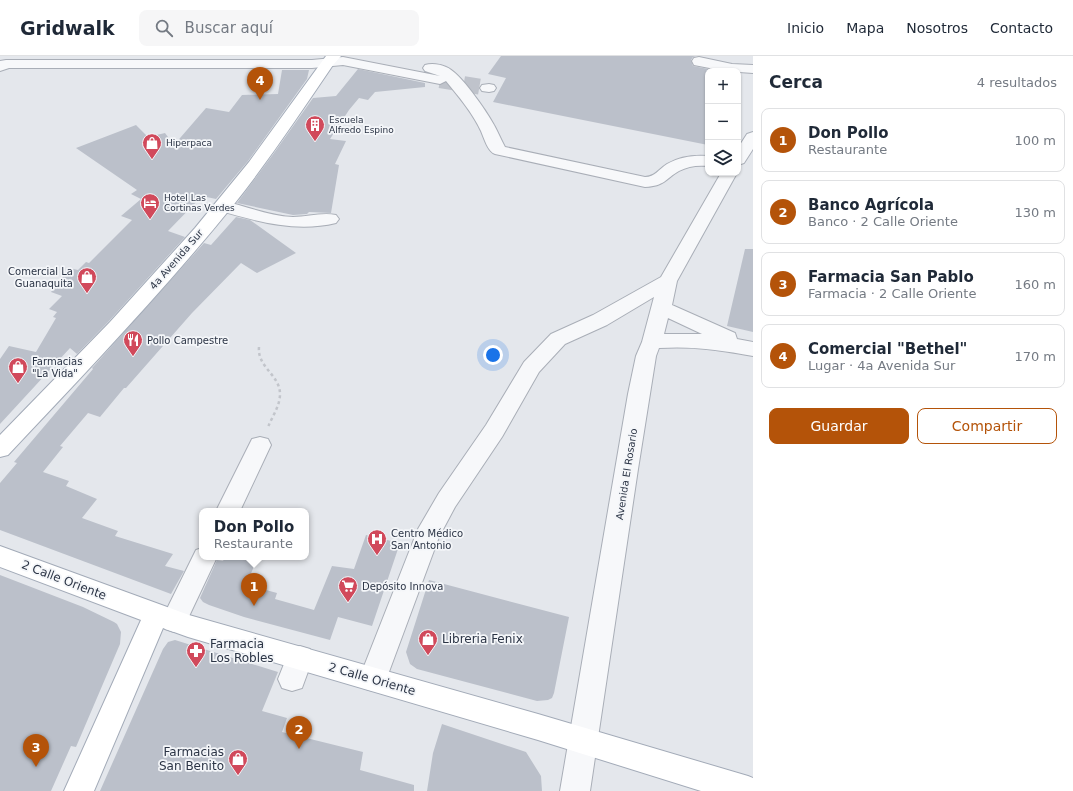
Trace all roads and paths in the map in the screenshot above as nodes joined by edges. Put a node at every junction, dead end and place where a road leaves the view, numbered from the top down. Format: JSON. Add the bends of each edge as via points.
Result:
{"nodes":[{"id":1,"x":370,"y":56,"type":"edge"},
{"id":2,"x":331,"y":59,"type":"edge"},
{"id":3,"x":699,"y":62,"type":"dead end"},
{"id":4,"x":3,"y":63,"type":"edge"},
{"id":5,"x":753,"y":69,"type":"edge"},
{"id":6,"x":440,"y":80,"type":"tunnel mouth"},
{"id":7,"x":753,"y":137,"type":"edge"},
{"id":8,"x":741,"y":157,"type":"edge"},
{"id":9,"x":705,"y":161,"type":"edge"},
{"id":10,"x":741,"y":163,"type":"edge"},
{"id":11,"x":753,"y":166,"type":"edge"},
{"id":12,"x":727,"y":176,"type":"edge"},
{"id":13,"x":223,"y":206,"type":"junction"},
{"id":14,"x":330,"y":219,"type":"dead end"},
{"id":15,"x":668,"y":280,"type":"junction"},
{"id":16,"x":662,"y":308,"type":"junction"},
{"id":17,"x":652,"y":342,"type":"junction"},
{"id":18,"x":259,"y":346,"type":"dead end"},
{"id":19,"x":752,"y":349,"type":"edge"},
{"id":20,"x":260,"y":445,"type":"joint"},
{"id":21,"x":0,"y":449,"type":"edge"},
{"id":22,"x":229,"y":508,"type":"edge"},
{"id":23,"x":0,"y":556,"type":"edge"},
{"id":24,"x":203,"y":560,"type":"edge"},
{"id":25,"x":165,"y":618,"type":"junction"},
{"id":26,"x":373,"y":679,"type":"junction"},
{"id":27,"x":582,"y":741,"type":"junction"},
{"id":28,"x":79,"y":791,"type":"edge"},
{"id":29,"x":575,"y":791,"type":"edge"},
{"id":30,"x":748,"y":791,"type":"edge"}],
"edges":[{"from":1,"to":9,"type":"street","via":[[447,72],[469,99],[485,123],[498,150],[501,151],[645,182],[654,182],[687,161]]},
{"from":2,"to":4,"type":"street","via":[[312,64]]},
{"from":2,"to":6,"type":"street"},
{"from":2,"to":13,"type":"main road","name":"4a Avenida Sur"},
{"from":3,"to":5,"type":"street"},
{"from":7,"to":8,"type":"street"},
{"from":10,"to":11,"type":"street"},
{"from":12,"to":15,"type":"street","name":"Avenida El Rosario"},
{"from":13,"to":14,"type":"street","via":[[266,218],[293,222]]},
{"from":13,"to":21,"type":"main road","name":"4a Avenida Sur","via":[[134,306]]},
{"from":15,"to":16,"type":"street","name":"Avenida El Rosario"},
{"from":15,"to":26,"type":"street","via":[[600,320],[558,339],[531,367],[494,432],[447,500],[427,536]]},
{"from":16,"to":17,"type":"street","name":"Avenida El Rosario"},
{"from":16,"to":19,"type":"street"},
{"from":17,"to":19,"type":"street","via":[[708,341]]},
{"from":17,"to":27,"type":"street","name":"Avenida El Rosario","via":[[646,356],[642,378]]},
{"from":18,"to":20,"type":"path","via":[[258,352],[263,364],[278,380],[280,395]]},
{"from":20,"to":22,"type":"street"},
{"from":23,"to":25,"type":"main road","name":"2 Calle Oriente"},
{"from":24,"to":25,"type":"street"},
{"from":25,"to":26,"type":"main road","name":"2 Calle Oriente","via":[[296,668]]},
{"from":25,"to":28,"type":"main road"},
{"from":26,"to":27,"type":"main road","name":"2 Calle Oriente"},
{"from":27,"to":29,"type":"street","name":"Avenida El Rosario"},
{"from":27,"to":30,"type":"main road","name":"2 Calle Oriente"}]}
